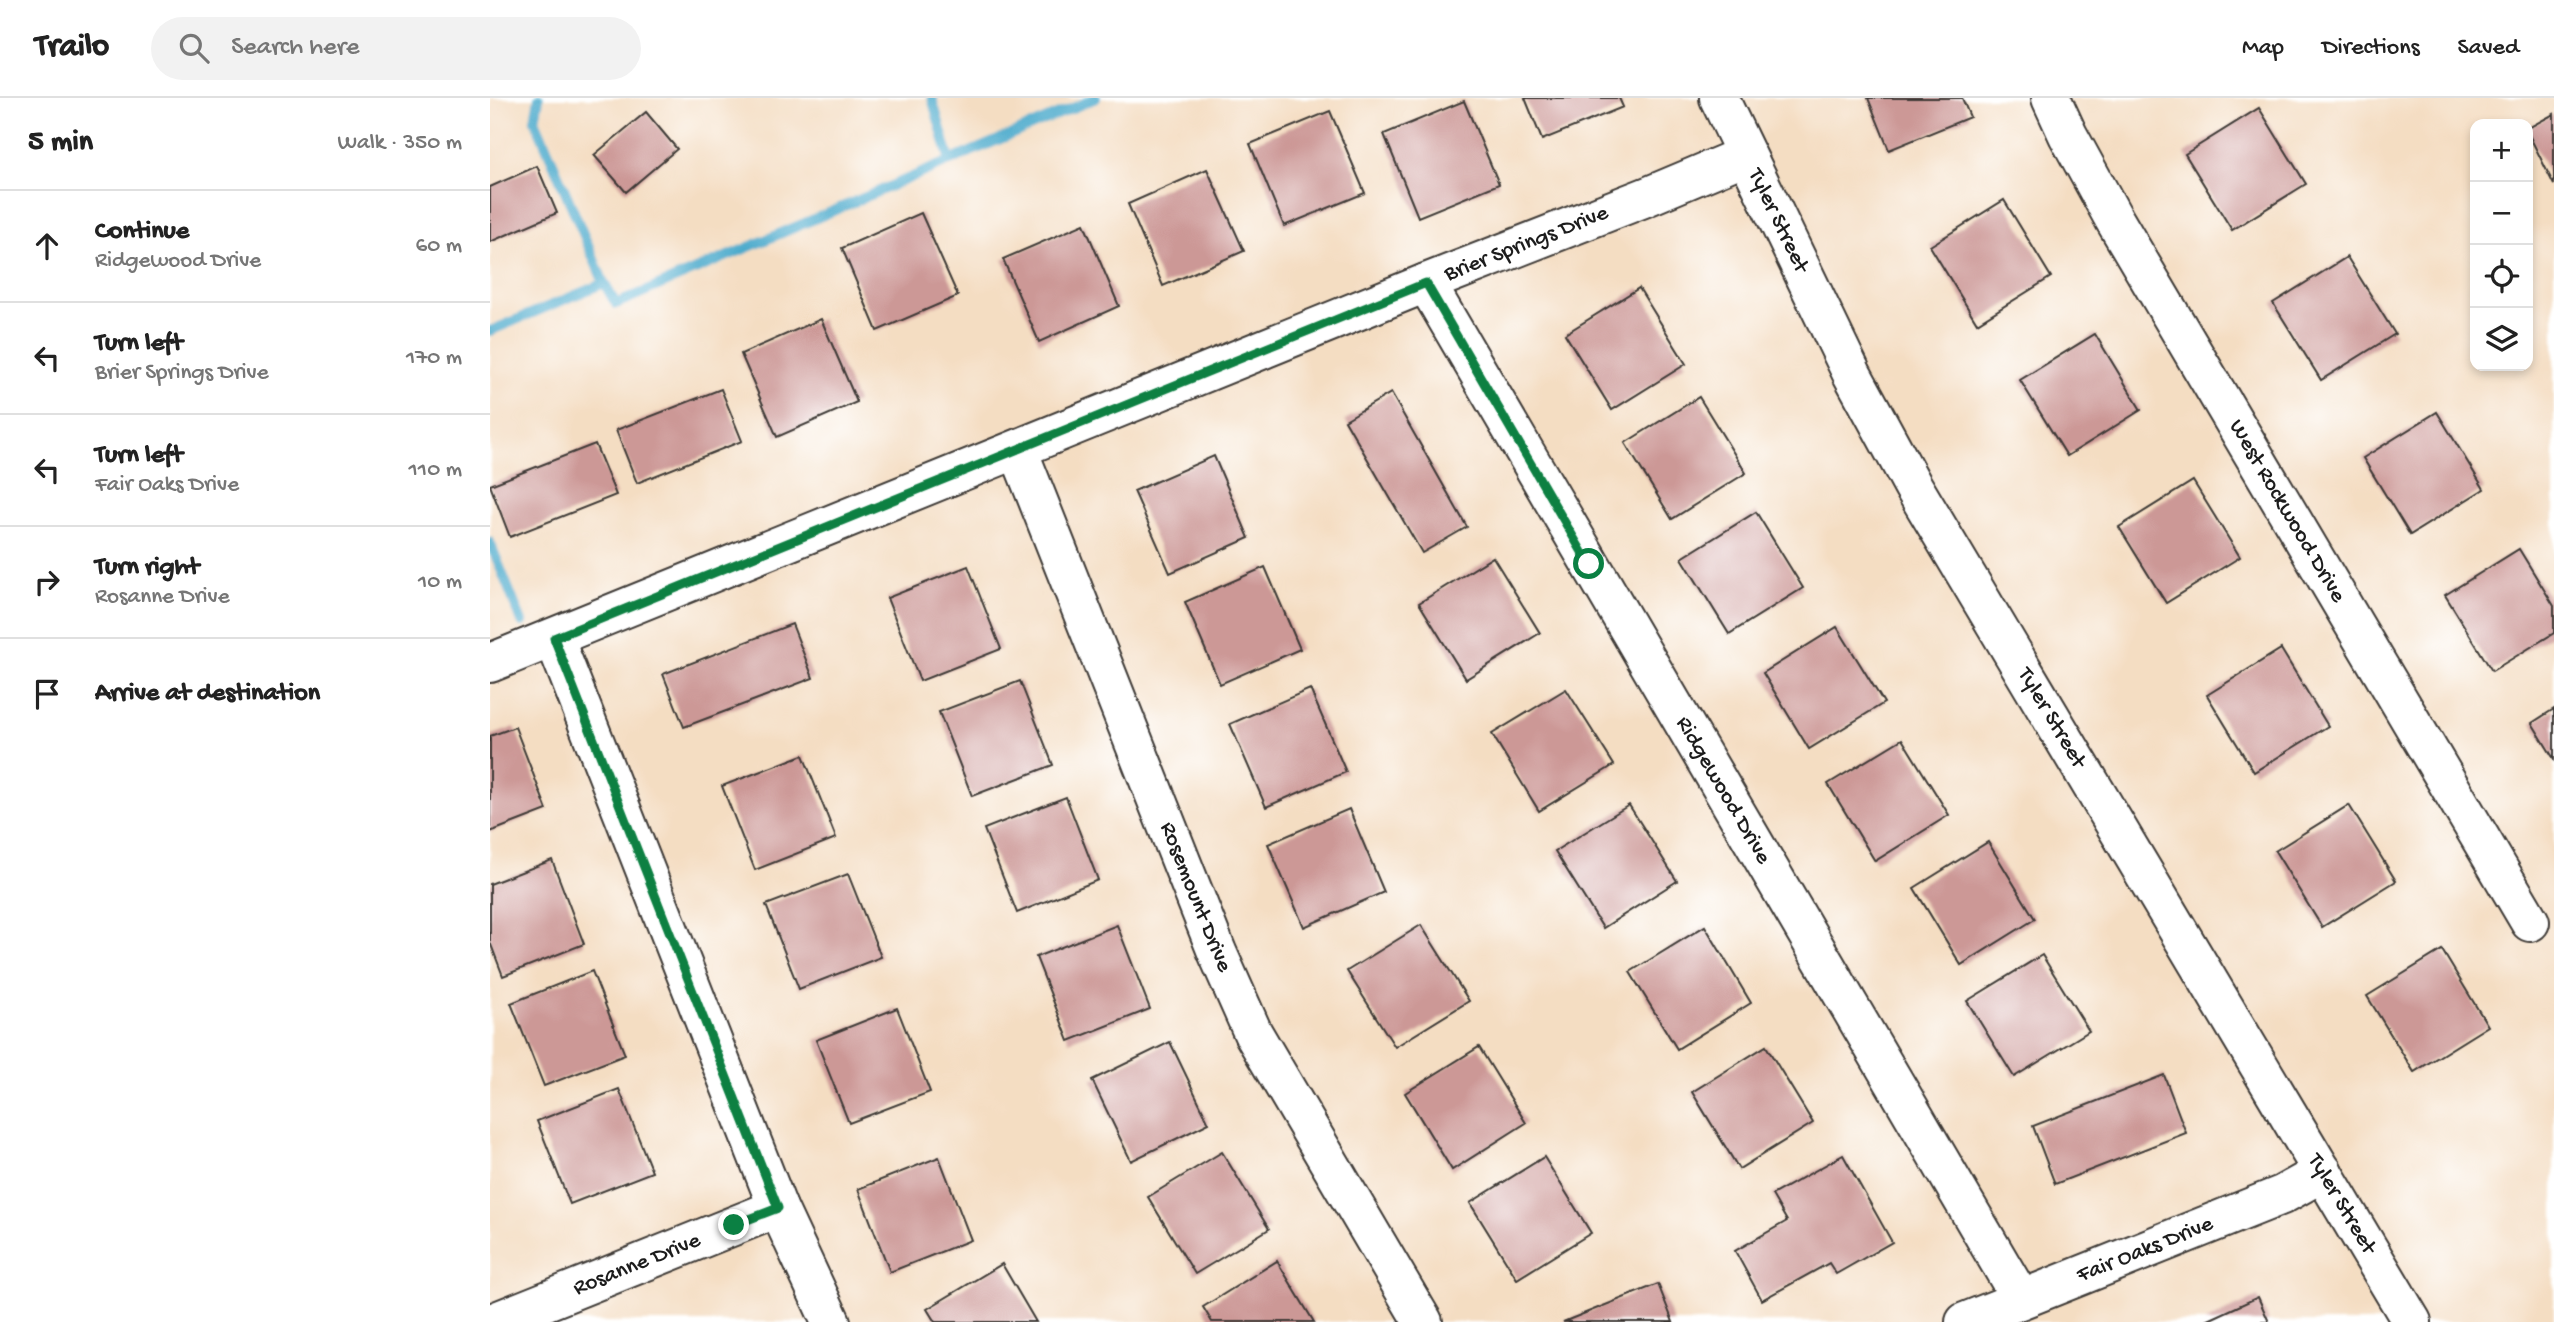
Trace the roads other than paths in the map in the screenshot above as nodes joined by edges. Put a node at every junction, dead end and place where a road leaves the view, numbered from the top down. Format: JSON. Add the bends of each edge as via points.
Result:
{"nodes":[{"id":1,"x":1719,"y":98,"type":"edge"},
{"id":2,"x":2051,"y":98,"type":"edge"},
{"id":3,"x":1746,"y":155,"type":"junction"},
{"id":4,"x":1426,"y":283,"type":"junction"},
{"id":5,"x":1018,"y":450,"type":"junction"},
{"id":6,"x":554,"y":638,"type":"junction"},
{"id":7,"x":490,"y":663,"type":"edge"},
{"id":8,"x":2530,"y":922,"type":"dead end"},
{"id":9,"x":2323,"y":1172,"type":"junction"},
{"id":10,"x":778,"y":1208,"type":"junction"},
{"id":11,"x":2021,"y":1299,"type":"junction"},
{"id":12,"x":494,"y":1322,"type":"edge"},
{"id":13,"x":831,"y":1322,"type":"edge"},
{"id":14,"x":1423,"y":1322,"type":"edge"},
{"id":15,"x":1965,"y":1322,"type":"edge"},
{"id":16,"x":2412,"y":1322,"type":"edge"}],
"edges":[{"from":1,"to":3,"type":"street","name":"Tyler Street"},
{"from":2,"to":8,"type":"street","name":"West Rockwood Drive","via":[[2114,219]]},
{"from":3,"to":4,"type":"street","name":"Brier Springs Drive"},
{"from":3,"to":9,"type":"street","name":"Tyler Street","via":[[1846,362],[1913,486]]},
{"from":4,"to":5,"type":"street","name":"Brier Springs Drive"},
{"from":4,"to":11,"type":"street","name":"Ridgewood Drive"},
{"from":5,"to":6,"type":"street","name":"Brier Springs Drive"},
{"from":5,"to":14,"type":"street","name":"Rosemount Drive","via":[[1253,1032]]},
{"from":6,"to":7,"type":"street","name":"Brier Springs Drive"},
{"from":6,"to":10,"type":"street"},
{"from":9,"to":11,"type":"street","name":"Fair Oaks Drive","via":[[2282,1195]]},
{"from":9,"to":16,"type":"street","name":"Tyler Street"},
{"from":10,"to":12,"type":"street","name":"Rosanne Drive"},
{"from":10,"to":13,"type":"street"},
{"from":11,"to":15,"type":"street","name":"Fair Oaks Drive"}]}
